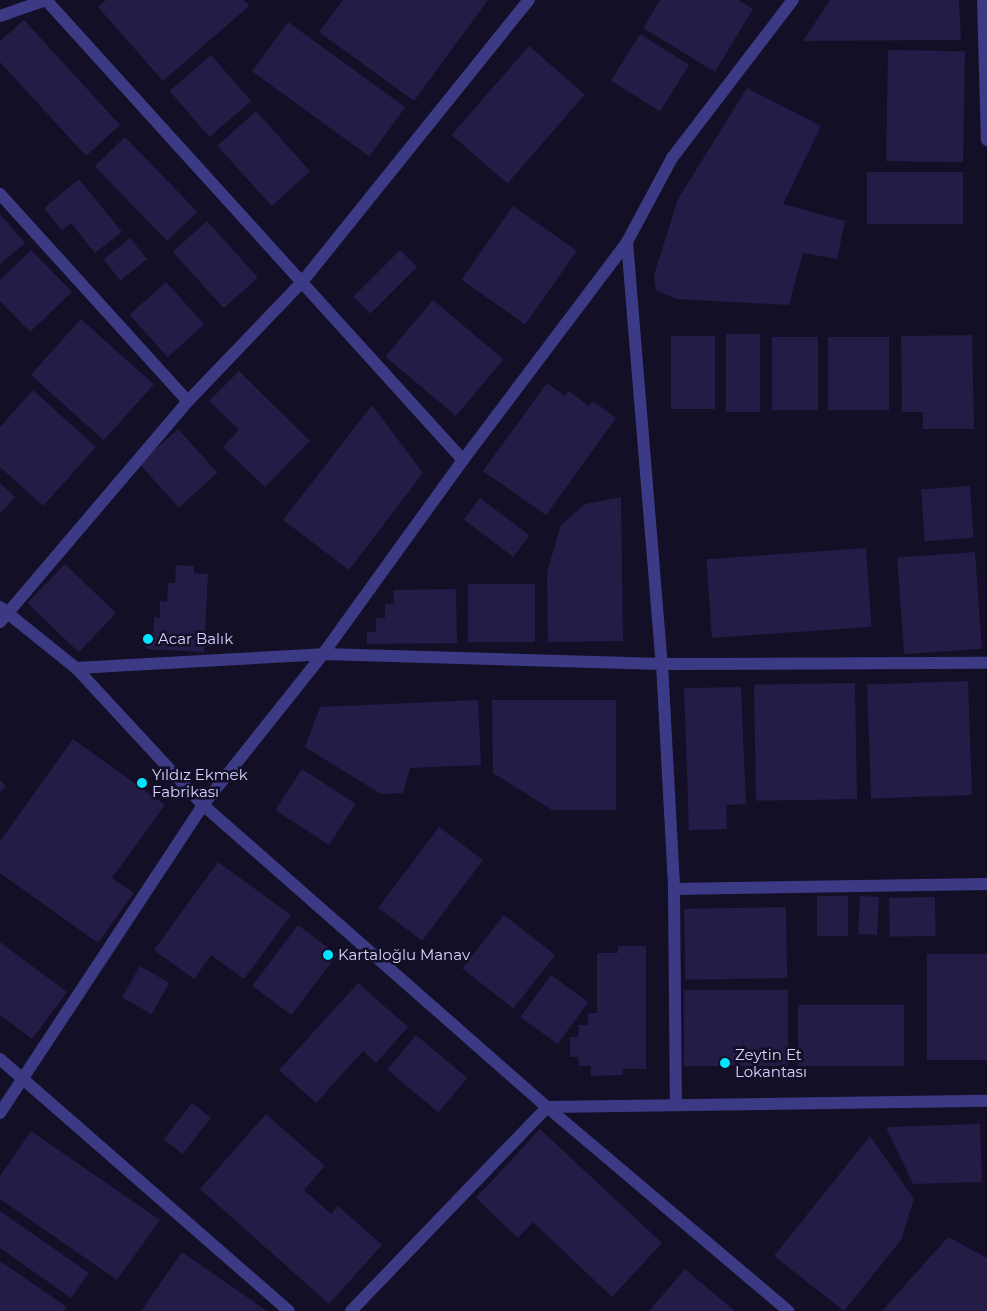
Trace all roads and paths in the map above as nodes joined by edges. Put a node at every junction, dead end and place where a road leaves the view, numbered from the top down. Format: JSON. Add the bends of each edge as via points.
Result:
{"nodes":[{"id":1,"x":46,"y":0,"type":"edge"},
{"id":2,"x":529,"y":0,"type":"edge"},
{"id":3,"x":793,"y":0,"type":"edge"},
{"id":4,"x":983,"y":0,"type":"edge"},
{"id":5,"x":0,"y":16,"type":"edge"},
{"id":6,"x":987,"y":140,"type":"edge"},
{"id":7,"x":0,"y":194,"type":"edge"},
{"id":8,"x":627,"y":242,"type":"junction"},
{"id":9,"x":302,"y":282,"type":"junction"},
{"id":10,"x":188,"y":401,"type":"junction"},
{"id":11,"x":463,"y":460,"type":"junction"},
{"id":12,"x":3,"y":614,"type":"edge"},
{"id":13,"x":323,"y":654,"type":"junction"},
{"id":14,"x":987,"y":663,"type":"edge"},
{"id":15,"x":662,"y":664,"type":"junction"},
{"id":16,"x":76,"y":668,"type":"junction"},
{"id":17,"x":203,"y":805,"type":"junction"},
{"id":18,"x":987,"y":884,"type":"edge"},
{"id":19,"x":674,"y":889,"type":"junction"},
{"id":20,"x":0,"y":1059,"type":"edge"},
{"id":21,"x":21,"y":1077,"type":"junction"},
{"id":22,"x":987,"y":1101,"type":"edge"},
{"id":23,"x":676,"y":1106,"type":"junction"},
{"id":24,"x":547,"y":1107,"type":"junction"},
{"id":25,"x":0,"y":1113,"type":"edge"},
{"id":26,"x":289,"y":1311,"type":"edge"},
{"id":27,"x":351,"y":1311,"type":"edge"},
{"id":28,"x":788,"y":1311,"type":"edge"}],
"edges":[{"from":1,"to":5,"type":"street"},
{"from":1,"to":9,"type":"street"},
{"from":2,"to":9,"type":"street"},
{"from":3,"to":8,"type":"street","via":[[672,158]]},
{"from":4,"to":6,"type":"street"},
{"from":7,"to":10,"type":"street"},
{"from":8,"to":11,"type":"street"},
{"from":8,"to":15,"type":"street"},
{"from":9,"to":10,"type":"street"},
{"from":9,"to":11,"type":"street"},
{"from":10,"to":12,"type":"street"},
{"from":11,"to":13,"type":"street"},
{"from":12,"to":16,"type":"street"},
{"from":13,"to":15,"type":"street"},
{"from":13,"to":16,"type":"street"},
{"from":13,"to":17,"type":"street"},
{"from":14,"to":15,"type":"street"},
{"from":15,"to":19,"type":"street"},
{"from":16,"to":17,"type":"street"},
{"from":17,"to":21,"type":"street"},
{"from":17,"to":24,"type":"street"},
{"from":18,"to":19,"type":"street"},
{"from":19,"to":23,"type":"street"},
{"from":20,"to":21,"type":"street"},
{"from":21,"to":25,"type":"street"},
{"from":21,"to":26,"type":"street"},
{"from":22,"to":23,"type":"street"},
{"from":23,"to":24,"type":"street"},
{"from":24,"to":27,"type":"street"},
{"from":24,"to":28,"type":"street"}]}
